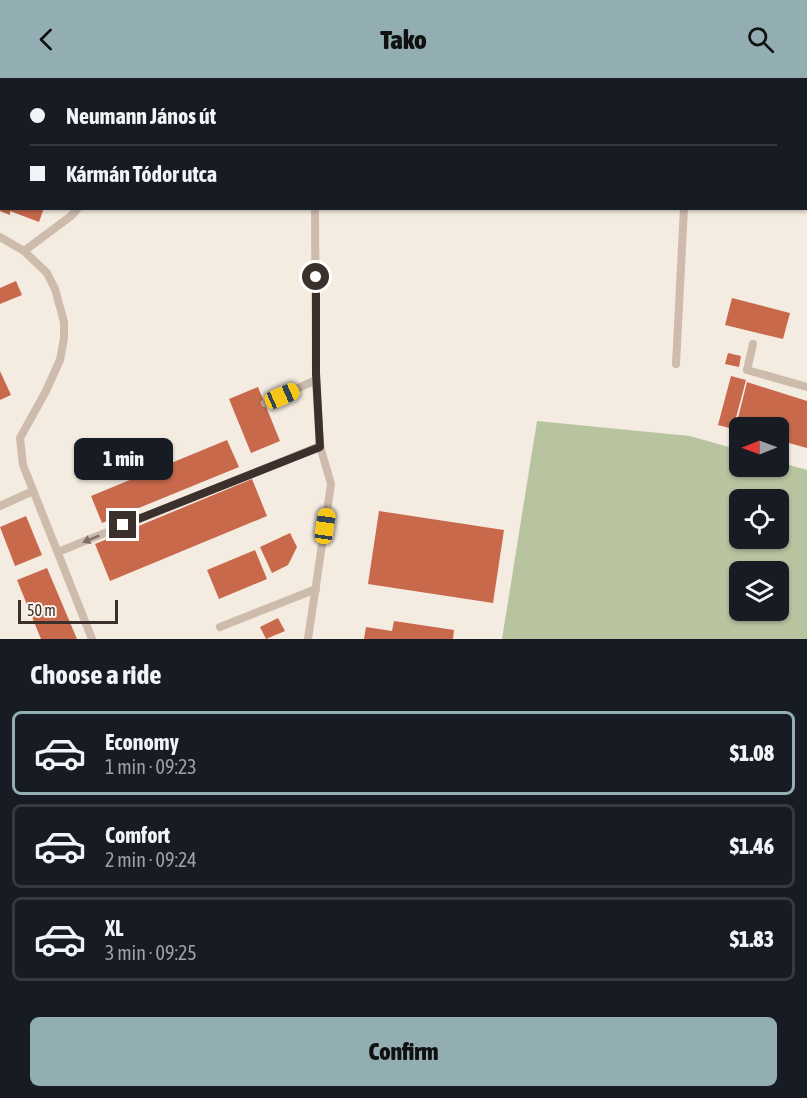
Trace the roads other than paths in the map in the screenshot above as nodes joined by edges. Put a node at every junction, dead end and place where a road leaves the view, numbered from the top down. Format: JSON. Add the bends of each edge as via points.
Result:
{"nodes":[{"id":1,"x":76,"y":210,"type":"edge"},
{"id":2,"x":315,"y":210,"type":"edge"},
{"id":3,"x":684,"y":210,"type":"edge"},
{"id":4,"x":0,"y":237,"type":"edge"},
{"id":5,"x":24,"y":251,"type":"junction"},
{"id":6,"x":753,"y":344,"type":"dead end"},
{"id":7,"x":676,"y":364,"type":"dead end"},
{"id":8,"x":316,"y":380,"type":"junction"},
{"id":9,"x":807,"y":387,"type":"edge"},
{"id":10,"x":265,"y":403,"type":"dead end"},
{"id":11,"x":320,"y":447,"type":"junction"},
{"id":12,"x":33,"y":491,"type":"junction"},
{"id":13,"x":0,"y":506,"type":"edge"},
{"id":14,"x":58,"y":552,"type":"junction"},
{"id":15,"x":316,"y":589,"type":"junction"},
{"id":16,"x":220,"y":627,"type":"dead end"},
{"id":17,"x":92,"y":639,"type":"edge"},
{"id":18,"x":308,"y":639,"type":"edge"}],
"edges":[{"from":1,"to":5,"type":"lane"},
{"from":2,"to":8,"type":"lane"},
{"from":3,"to":7,"type":"lane"},
{"from":4,"to":5,"type":"lane"},
{"from":5,"to":12,"type":"lane","via":[[47,273],[64,322],[60,360],[20,438],[23,465]]},
{"from":6,"to":9,"type":"lane","via":[[747,370]]},
{"from":8,"to":10,"type":"lane"},
{"from":8,"to":11,"type":"lane"},
{"from":11,"to":14,"type":"lane","one_way":true},
{"from":11,"to":15,"type":"lane","via":[[331,484]]},
{"from":12,"to":13,"type":"lane"},
{"from":12,"to":14,"type":"lane"},
{"from":14,"to":17,"type":"lane"},
{"from":15,"to":16,"type":"lane"},
{"from":15,"to":18,"type":"lane"}]}
